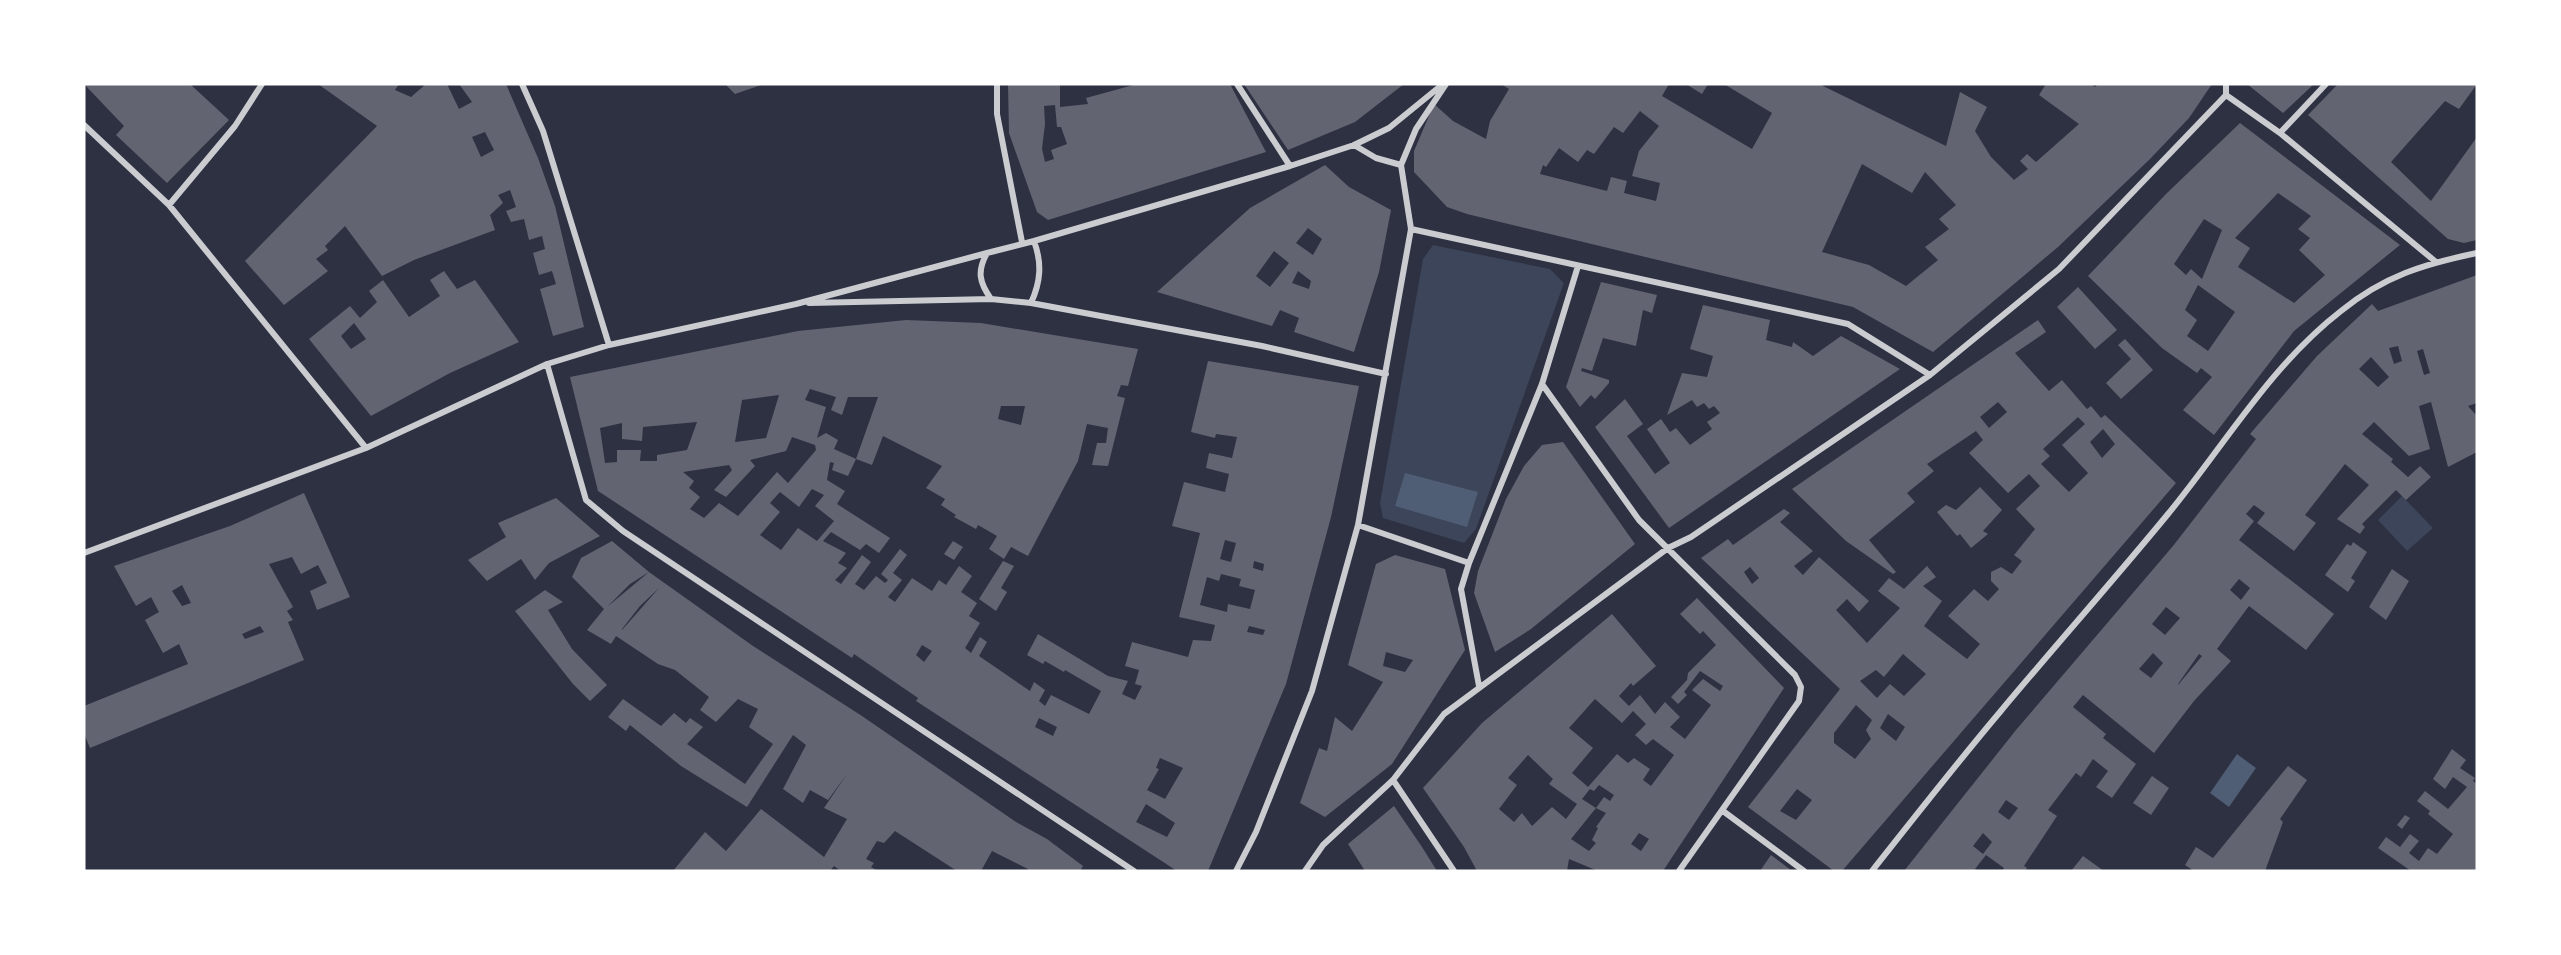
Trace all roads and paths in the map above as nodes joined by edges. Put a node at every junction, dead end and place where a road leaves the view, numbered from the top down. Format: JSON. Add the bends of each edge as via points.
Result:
{"nodes":[{"id":1,"x":522,"y":84,"type":"edge"},
{"id":2,"x":997,"y":84,"type":"edge"},
{"id":3,"x":1237,"y":84,"type":"edge"},
{"id":4,"x":1445,"y":84,"type":"edge"},
{"id":5,"x":2226,"y":84,"type":"edge"},
{"id":6,"x":2326,"y":84,"type":"edge"},
{"id":7,"x":260,"y":85,"type":"edge"},
{"id":8,"x":2226,"y":96,"type":"junction"},
{"id":9,"x":84,"y":125,"type":"edge"},
{"id":10,"x":2280,"y":133,"type":"junction"},
{"id":11,"x":1354,"y":145,"type":"junction"},
{"id":12,"x":1401,"y":165,"type":"junction"},
{"id":13,"x":1290,"y":166,"type":"junction"},
{"id":14,"x":169,"y":205,"type":"junction"},
{"id":15,"x":1411,"y":229,"type":"junction"},
{"id":16,"x":1034,"y":241,"type":"junction"},
{"id":17,"x":1022,"y":242,"type":"junction"},
{"id":18,"x":987,"y":253,"type":"junction"},
{"id":19,"x":2477,"y":253,"type":"edge"},
{"id":20,"x":2436,"y":262,"type":"junction"},
{"id":21,"x":1578,"y":266,"type":"junction"},
{"id":22,"x":991,"y":299,"type":"junction"},
{"id":23,"x":1031,"y":303,"type":"junction"},
{"id":24,"x":796,"y":304,"type":"junction"},
{"id":25,"x":609,"y":345,"type":"junction"},
{"id":26,"x":548,"y":364,"type":"junction"},
{"id":27,"x":1386,"y":374,"type":"junction"},
{"id":28,"x":1930,"y":375,"type":"junction"},
{"id":29,"x":1542,"y":384,"type":"junction"},
{"id":30,"x":366,"y":448,"type":"junction"},
{"id":31,"x":1358,"y":525,"type":"junction"},
{"id":32,"x":1668,"y":548,"type":"junction"},
{"id":33,"x":84,"y":553,"type":"edge"},
{"id":34,"x":1469,"y":564,"type":"junction"},
{"id":35,"x":1479,"y":686,"type":"junction"},
{"id":36,"x":1394,"y":780,"type":"junction"},
{"id":37,"x":1724,"y":811,"type":"junction"},
{"id":38,"x":1134,"y":871,"type":"edge"},
{"id":39,"x":1236,"y":871,"type":"edge"},
{"id":40,"x":1305,"y":871,"type":"edge"},
{"id":41,"x":1454,"y":871,"type":"edge"},
{"id":42,"x":1679,"y":871,"type":"edge"},
{"id":43,"x":1804,"y":871,"type":"edge"},
{"id":44,"x":1872,"y":871,"type":"edge"}],
"edges":[{"from":1,"to":25,"type":"street","via":[[543,131]]},
{"from":2,"to":17,"type":"street","via":[[997,114]]},
{"from":3,"to":13,"type":"street"},
{"from":4,"to":11,"type":"street","via":[[1389,128]]},
{"from":4,"to":12,"type":"street","via":[[1416,129]]},
{"from":5,"to":8,"type":"street"},
{"from":6,"to":10,"type":"street"},
{"from":7,"to":14,"type":"street","via":[[235,126]]},
{"from":8,"to":10,"type":"street"},
{"from":8,"to":28,"type":"street","via":[[2060,269]]},
{"from":9,"to":14,"type":"street"},
{"from":10,"to":20,"type":"street"},
{"from":11,"to":12,"type":"street","via":[[1376,158]]},
{"from":11,"to":13,"type":"street"},
{"from":12,"to":15,"type":"street"},
{"from":13,"to":16,"type":"street"},
{"from":14,"to":30,"type":"street"},
{"from":15,"to":21,"type":"street"},
{"from":15,"to":27,"type":"street"},
{"from":16,"to":17,"type":"street"},
{"from":16,"to":23,"type":"street","via":[[1040,280]]},
{"from":17,"to":18,"type":"street"},
{"from":18,"to":22,"type":"street","via":[[980,266],[980,284]]},
{"from":18,"to":24,"type":"street"},
{"from":19,"to":20,"type":"street"},
{"from":20,"to":44,"type":"street","via":[[2404,271],[2380,284],[2341,310],[2302,345],[2169,513],[1998,713]]},
{"from":21,"to":28,"type":"street","via":[[1848,324]]},
{"from":21,"to":29,"type":"street"},
{"from":22,"to":23,"type":"street"},
{"from":22,"to":24,"type":"street"},
{"from":23,"to":27,"type":"street","via":[[1262,346]]},
{"from":24,"to":25,"type":"street"},
{"from":25,"to":26,"type":"street"},
{"from":26,"to":30,"type":"street"},
{"from":26,"to":38,"type":"street","via":[[586,500],[623,531]]},
{"from":27,"to":31,"type":"street"},
{"from":28,"to":32,"type":"street","via":[[1691,537]]},
{"from":29,"to":32,"type":"street","via":[[1639,520]]},
{"from":29,"to":34,"type":"street"},
{"from":30,"to":33,"type":"street"},
{"from":31,"to":34,"type":"street"},
{"from":31,"to":39,"type":"street","via":[[1312,691],[1256,832]]},
{"from":32,"to":35,"type":"street"},
{"from":32,"to":37,"type":"street","via":[[1795,675],[1801,687],[1799,701]]},
{"from":34,"to":35,"type":"street","via":[[1461,589]]},
{"from":35,"to":36,"type":"street","via":[[1444,714]]},
{"from":36,"to":40,"type":"street","via":[[1323,845]]},
{"from":36,"to":41,"type":"street"},
{"from":37,"to":42,"type":"street"},
{"from":37,"to":43,"type":"street"}]}
